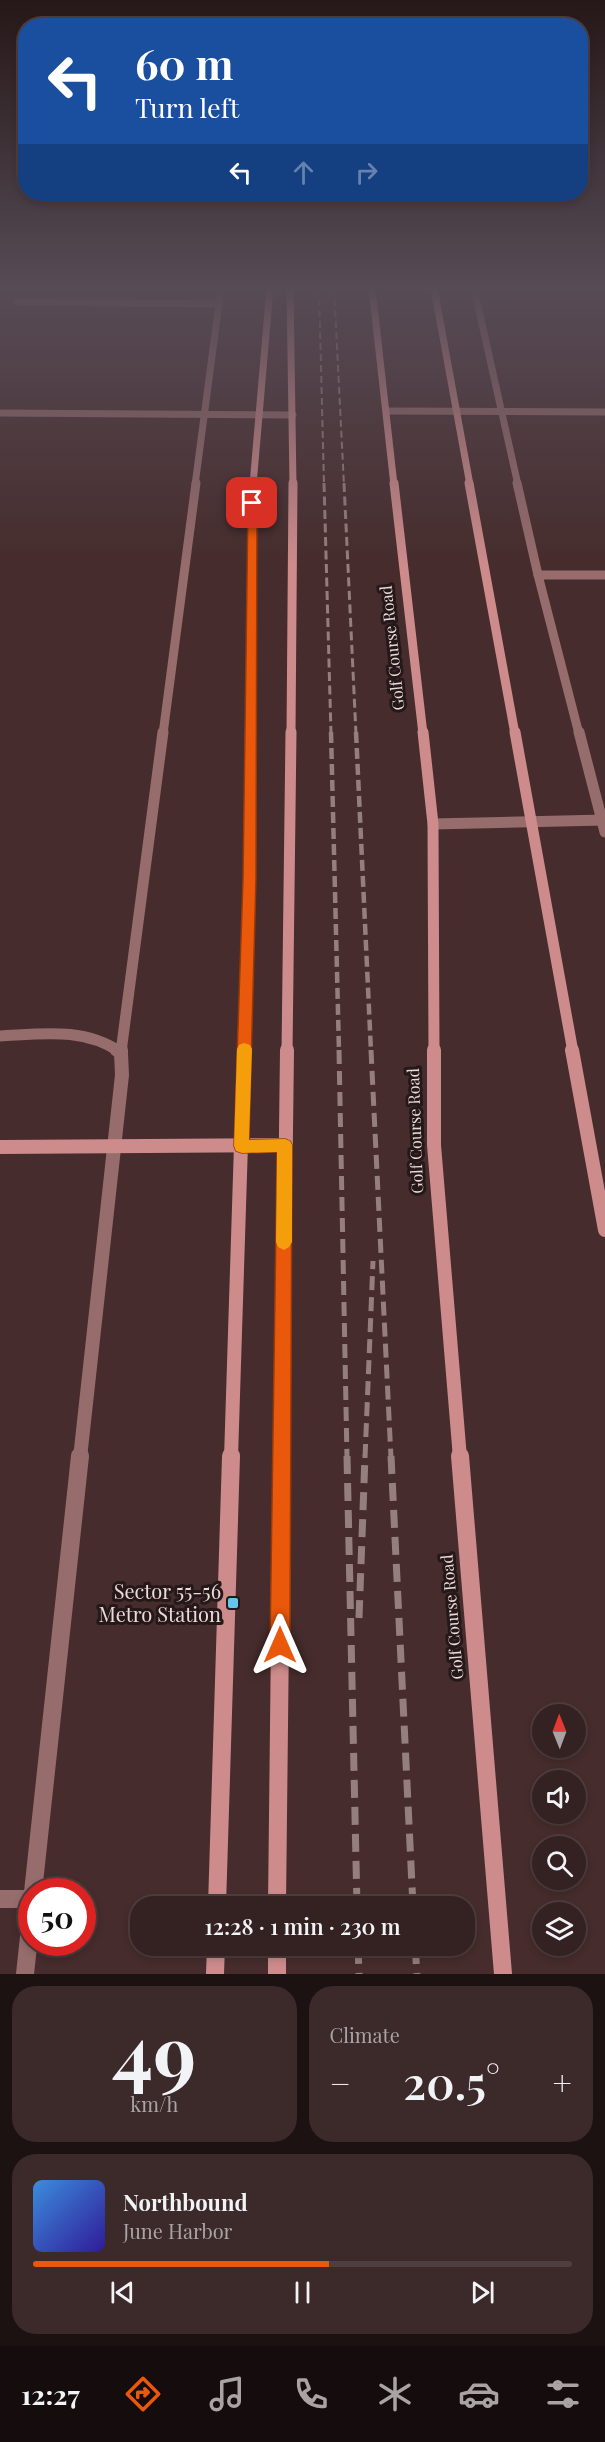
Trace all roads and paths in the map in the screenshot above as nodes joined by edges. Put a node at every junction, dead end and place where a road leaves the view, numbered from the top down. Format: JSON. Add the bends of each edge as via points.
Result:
{"nodes":[{"id":1,"x":209,"y":380,"type":"edge"},
{"id":2,"x":262,"y":380,"type":"edge"},
{"id":3,"x":292,"y":380,"type":"edge"},
{"id":4,"x":383,"y":380,"type":"edge"},
{"id":5,"x":450,"y":380,"type":"edge"},
{"id":6,"x":495,"y":380,"type":"edge"},
{"id":7,"x":387,"y":411,"type":"junction"},
{"id":8,"x":456,"y":411,"type":"junction"},
{"id":9,"x":502,"y":411,"type":"junction"},
{"id":10,"x":605,"y":412,"type":"edge"},
{"id":11,"x":0,"y":413,"type":"edge"},
{"id":12,"x":204,"y":415,"type":"junction"},
{"id":13,"x":259,"y":415,"type":"junction"},
{"id":14,"x":293,"y":415,"type":"junction"},
{"id":15,"x":538,"y":575,"type":"junction"},
{"id":16,"x":605,"y":575,"type":"edge"},
{"id":17,"x":530,"y":822,"type":"junction"},
{"id":18,"x":433,"y":824,"type":"junction"},
{"id":19,"x":604,"y":824,"type":"edge"},
{"id":20,"x":0,"y":1036,"type":"edge"},
{"id":21,"x":121,"y":1053,"type":"junction"},
{"id":22,"x":285,"y":1145,"type":"junction"},
{"id":23,"x":114,"y":1146,"type":"junction"},
{"id":24,"x":242,"y":1146,"type":"junction"},
{"id":25,"x":0,"y":1147,"type":"edge"},
{"id":26,"x":605,"y":1230,"type":"edge"},
{"id":27,"x":35,"y":1878,"type":"edge"},
{"id":28,"x":218,"y":1896,"type":"edge"},
{"id":29,"x":277,"y":1896,"type":"edge"},
{"id":30,"x":0,"y":1899,"type":"edge"},
{"id":31,"x":18,"y":1899,"type":"edge"},
{"id":32,"x":27,"y":1956,"type":"edge"},
{"id":33,"x":216,"y":1956,"type":"edge"},
{"id":34,"x":277,"y":1956,"type":"edge"},
{"id":35,"x":25,"y":1974,"type":"edge"},
{"id":36,"x":215,"y":1974,"type":"edge"},
{"id":37,"x":277,"y":1974,"type":"edge"},
{"id":38,"x":503,"y":1974,"type":"edge"}],
"edges":[{"from":1,"to":12,"type":"street"},
{"from":2,"to":13,"type":"main road"},
{"from":3,"to":14,"type":"main road"},
{"from":4,"to":7,"type":"main road","name":"Golf Course Road"},
{"from":5,"to":8,"type":"main road"},
{"from":6,"to":9,"type":"street"},
{"from":7,"to":8,"type":"street"},
{"from":7,"to":18,"type":"main road","name":"Golf Course Road"},
{"from":8,"to":9,"type":"street"},
{"from":8,"to":17,"type":"main road"},
{"from":9,"to":10,"type":"street"},
{"from":9,"to":15,"type":"street"},
{"from":11,"to":12,"type":"street"},
{"from":12,"to":13,"type":"street"},
{"from":12,"to":21,"type":"street"},
{"from":13,"to":14,"type":"street"},
{"from":13,"to":24,"type":"main road","via":[[253,479],[250,879]]},
{"from":14,"to":22,"type":"main road"},
{"from":15,"to":16,"type":"street"},
{"from":15,"to":19,"type":"street"},
{"from":17,"to":18,"type":"street"},
{"from":17,"to":19,"type":"street"},
{"from":17,"to":26,"type":"main road"},
{"from":18,"to":38,"type":"main road","name":"Golf Course Road","via":[[434,1145]]},
{"from":20,"to":21,"type":"street","via":[[90,1036],[109,1042]]},
{"from":21,"to":23,"type":"street"},
{"from":22,"to":24,"type":"main road"},
{"from":22,"to":29,"type":"main road"},
{"from":23,"to":24,"type":"main road"},
{"from":23,"to":25,"type":"main road"},
{"from":23,"to":27,"type":"street"},
{"from":24,"to":28,"type":"main road"},
{"from":30,"to":31,"type":"street"},
{"from":32,"to":35,"type":"street"},
{"from":33,"to":36,"type":"main road"},
{"from":34,"to":37,"type":"main road"}]}
